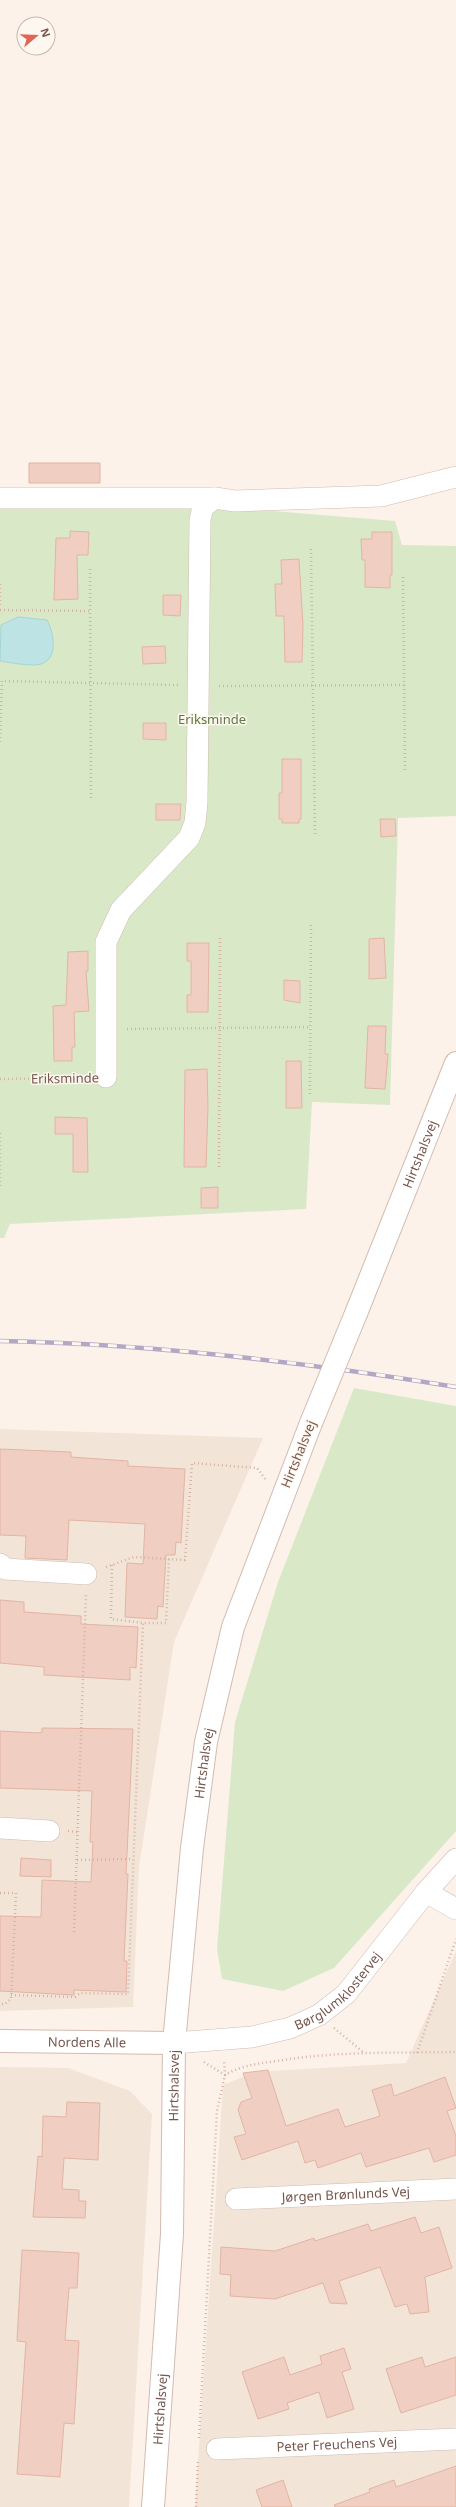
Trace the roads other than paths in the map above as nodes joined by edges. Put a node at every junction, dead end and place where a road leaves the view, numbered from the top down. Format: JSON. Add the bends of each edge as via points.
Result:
{"nodes":[{"id":1,"x":456,"y":477,"type":"edge"},
{"id":2,"x":0,"y":498,"type":"edge"},
{"id":3,"x":215,"y":498,"type":"junction"},
{"id":4,"x":456,"y":1063,"type":"edge"},
{"id":5,"x":106,"y":1077,"type":"road end"},
{"id":6,"x":0,"y":1564,"type":"edge"},
{"id":7,"x":86,"y":1574,"type":"road end"},
{"id":8,"x":0,"y":1828,"type":"edge"},
{"id":9,"x":49,"y":1831,"type":"dead end"},
{"id":10,"x":456,"y":1859,"type":"edge"},
{"id":11,"x":426,"y":1892,"type":"junction"},
{"id":12,"x":456,"y":1909,"type":"edge"},
{"id":13,"x":0,"y":2041,"type":"edge"},
{"id":14,"x":174,"y":2042,"type":"junction"},
{"id":15,"x":456,"y":2189,"type":"edge"},
{"id":16,"x":236,"y":2199,"type":"dead end"},
{"id":17,"x":456,"y":2439,"type":"edge"},
{"id":18,"x":205,"y":2448,"type":"road end"},
{"id":19,"x":153,"y":2507,"type":"edge"}],
"edges":[{"from":1,"to":3,"type":"street","via":[[381,496],[235,501]]},
{"from":2,"to":3,"type":"street"},
{"from":3,"to":5,"type":"street","name":"Eriksminde","via":[[203,507],[200,520],[195,823],[189,838],[121,910],[106,942]]},
{"from":4,"to":14,"type":"street","name":"Hirtshalsvej","bridge":true,"via":[[280,1500],[233,1627],[206,1742],[192,1848]]},
{"from":6,"to":7,"type":"street","via":[[5,1568]]},
{"from":8,"to":9,"type":"street"},
{"from":10,"to":11,"type":"street","name":"Børglumklostervej"},
{"from":11,"to":12,"type":"street"},
{"from":11,"to":14,"type":"street","name":"Børglumklostervej","via":[[346,1994],[319,2015],[290,2028],[252,2037]]},
{"from":13,"to":14,"type":"street","name":"Nordens Alle"},
{"from":14,"to":19,"type":"street","name":"Hirtshalsvej","via":[[172,2234]]},
{"from":15,"to":16,"type":"street","name":"Jørgen Brønlunds Vej"},
{"from":17,"to":18,"type":"street","name":"Peter Freuchens Vej"}]}
